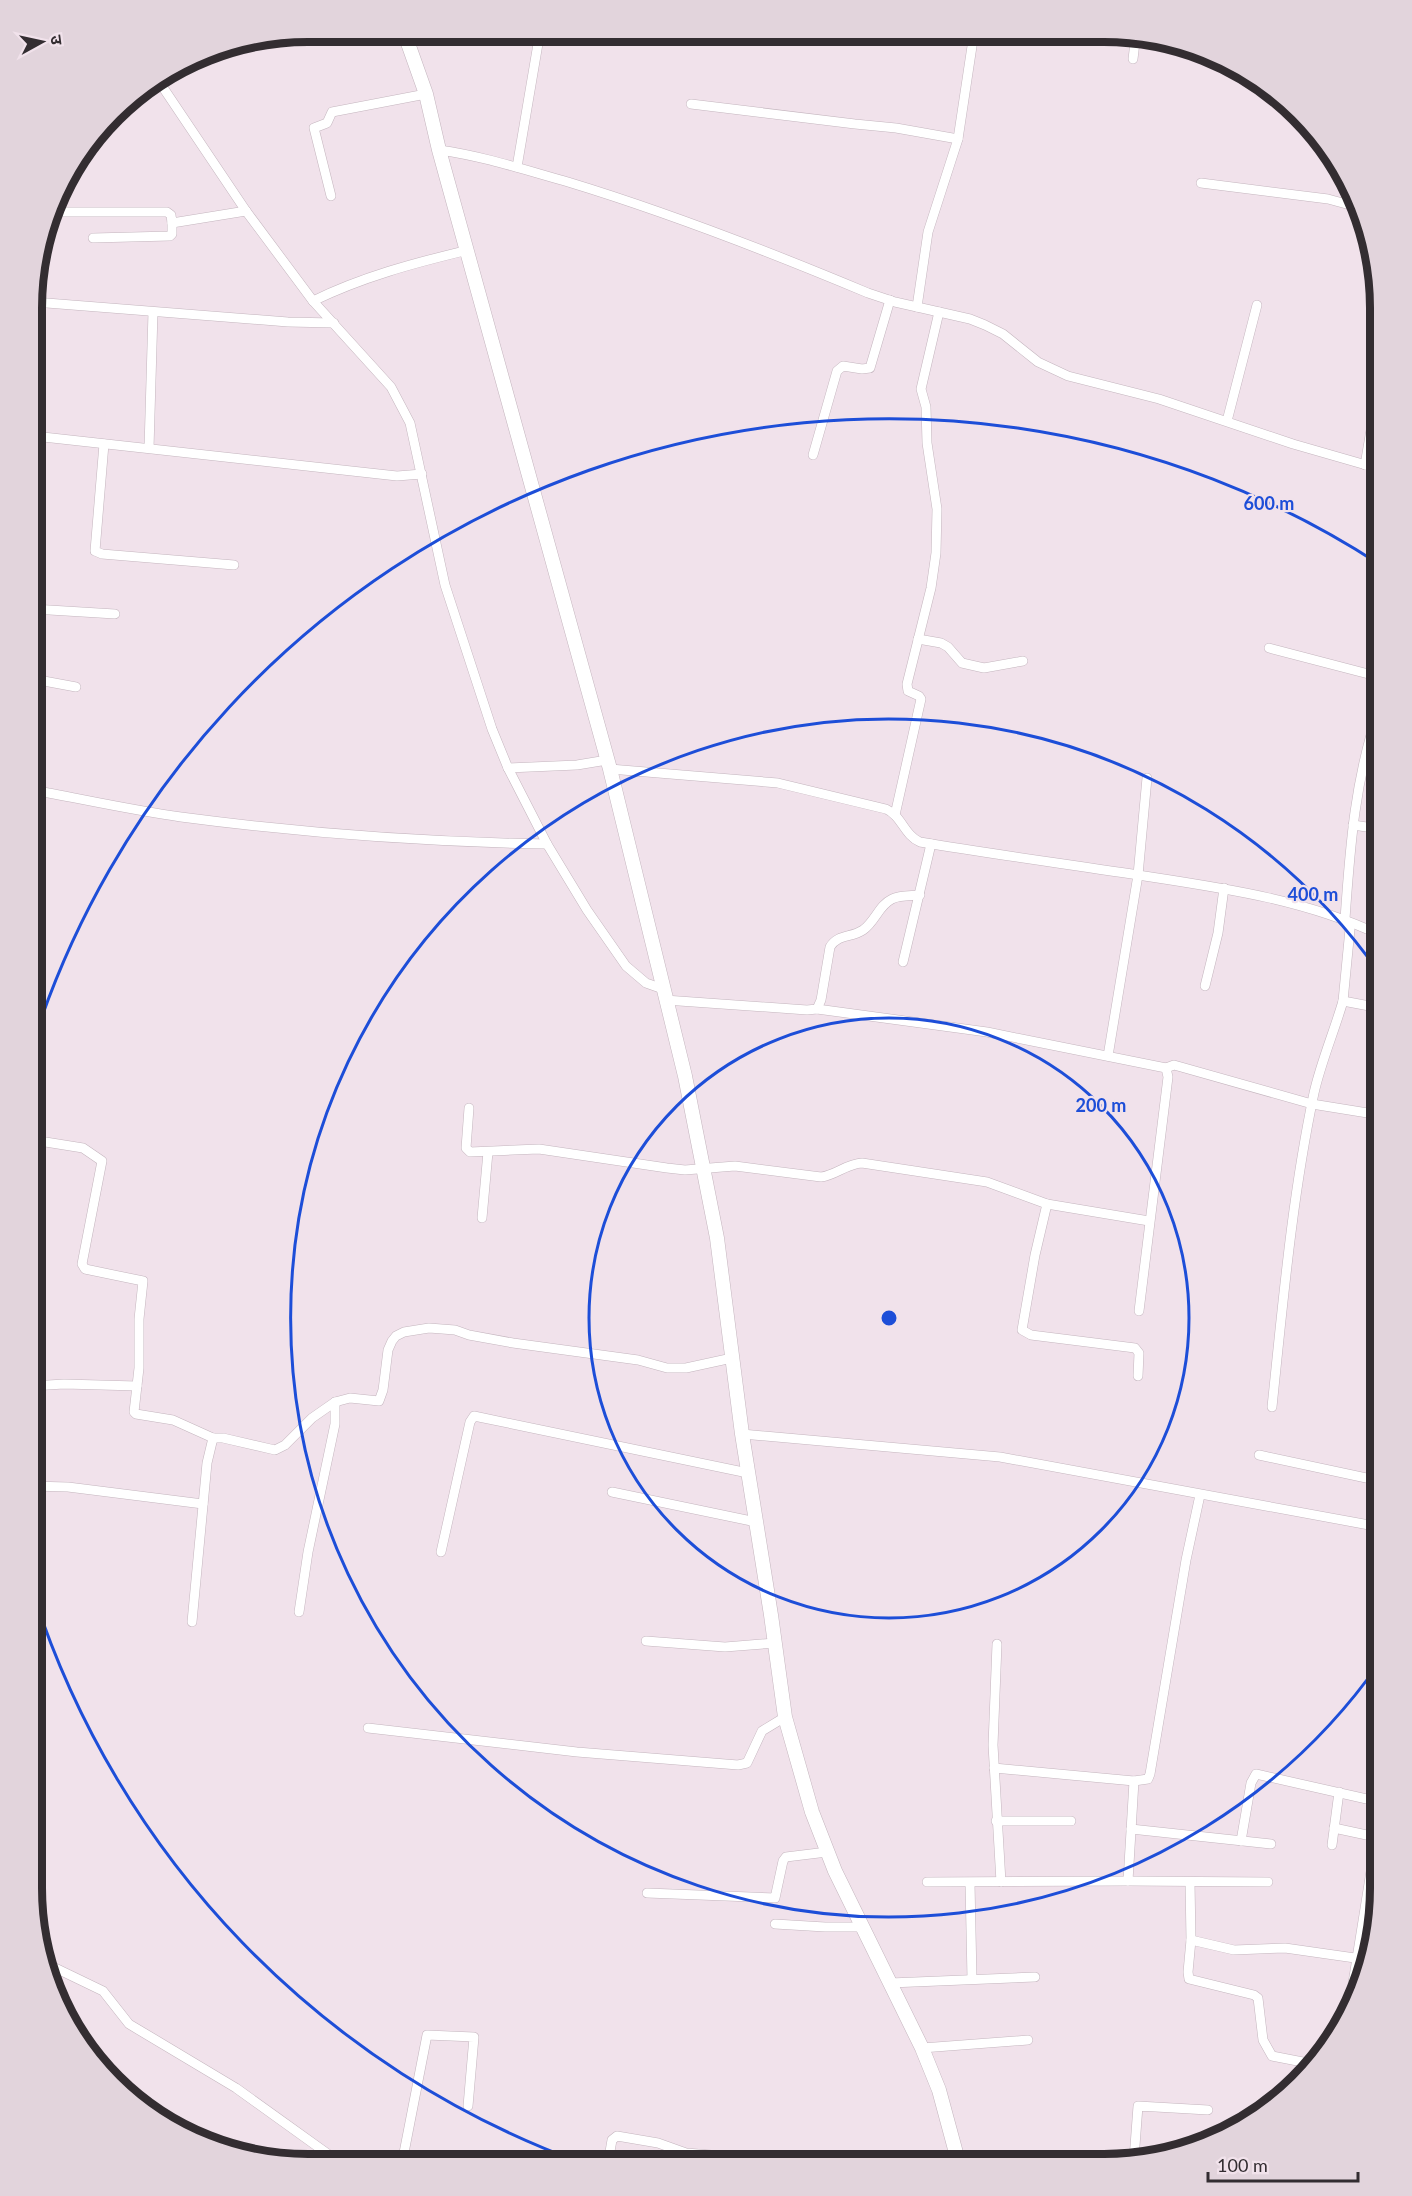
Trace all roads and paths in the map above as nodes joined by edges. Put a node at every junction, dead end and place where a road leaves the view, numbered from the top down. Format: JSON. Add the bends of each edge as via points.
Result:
{"nodes":[{"id":1,"x":408,"y":42,"type":"edge"},
{"id":2,"x":538,"y":42,"type":"edge"},
{"id":3,"x":973,"y":42,"type":"edge"},
{"id":4,"x":1135,"y":44,"type":"edge"},
{"id":5,"x":1133,"y":59,"type":"dead end"},
{"id":6,"x":162,"y":86,"type":"edge"},
{"id":7,"x":426,"y":94,"type":"junction"},
{"id":8,"x":691,"y":104,"type":"dead end"},
{"id":9,"x":958,"y":139,"type":"junction"},
{"id":10,"x":439,"y":150,"type":"junction"},
{"id":11,"x":517,"y":167,"type":"junction"},
{"id":12,"x":1201,"y":183,"type":"dead end"},
{"id":13,"x":331,"y":196,"type":"dead end"},
{"id":14,"x":1350,"y":205,"type":"edge"},
{"id":15,"x":246,"y":211,"type":"junction"},
{"id":16,"x":60,"y":212,"type":"edge"},
{"id":17,"x":172,"y":223,"type":"junction"},
{"id":18,"x":93,"y":238,"type":"dead end"},
{"id":19,"x":468,"y":250,"type":"junction"},
{"id":20,"x":890,"y":300,"type":"junction"},
{"id":21,"x":313,"y":301,"type":"junction"},
{"id":22,"x":42,"y":303,"type":"edge"},
{"id":23,"x":1257,"y":305,"type":"dead end"},
{"id":24,"x":917,"y":307,"type":"junction"},
{"id":25,"x":153,"y":312,"type":"junction"},
{"id":26,"x":939,"y":312,"type":"junction"},
{"id":27,"x":334,"y":323,"type":"junction"},
{"id":28,"x":1227,"y":421,"type":"junction"},
{"id":29,"x":1370,"y":436,"type":"edge"},
{"id":30,"x":42,"y":437,"type":"edge"},
{"id":31,"x":104,"y":444,"type":"junction"},
{"id":32,"x":149,"y":448,"type":"junction"},
{"id":33,"x":813,"y":455,"type":"dead end"},
{"id":34,"x":1365,"y":465,"type":"junction"},
{"id":35,"x":1370,"y":466,"type":"edge"},
{"id":36,"x":422,"y":474,"type":"junction"},
{"id":37,"x":234,"y":565,"type":"dead end"},
{"id":38,"x":42,"y":610,"type":"edge"},
{"id":39,"x":114,"y":614,"type":"dead end"},
{"id":40,"x":918,"y":639,"type":"junction"},
{"id":41,"x":1269,"y":648,"type":"dead end"},
{"id":42,"x":1023,"y":660,"type":"dead end"},
{"id":43,"x":1370,"y":674,"type":"edge"},
{"id":44,"x":42,"y":681,"type":"edge"},
{"id":45,"x":76,"y":687,"type":"dead end"},
{"id":46,"x":1370,"y":739,"type":"edge"},
{"id":47,"x":609,"y":765,"type":"junction"},
{"id":48,"x":508,"y":768,"type":"junction"},
{"id":49,"x":1147,"y":778,"type":"dead end"},
{"id":50,"x":42,"y":792,"type":"edge"},
{"id":51,"x":895,"y":815,"type":"junction"},
{"id":52,"x":1353,"y":825,"type":"junction"},
{"id":53,"x":1370,"y":828,"type":"edge"},
{"id":54,"x":547,"y":844,"type":"junction"},
{"id":55,"x":931,"y":844,"type":"junction"},
{"id":56,"x":1138,"y":875,"type":"junction"},
{"id":57,"x":1224,"y":888,"type":"junction"},
{"id":58,"x":920,"y":895,"type":"junction"},
{"id":59,"x":1345,"y":919,"type":"junction"},
{"id":60,"x":1370,"y":930,"type":"edge"},
{"id":61,"x":903,"y":962,"type":"dead end"},
{"id":62,"x":1205,"y":986,"type":"dead end"},
{"id":63,"x":664,"y":995,"type":"junction"},
{"id":64,"x":1343,"y":1001,"type":"junction"},
{"id":65,"x":1370,"y":1006,"type":"edge"},
{"id":66,"x":817,"y":1009,"type":"junction"},
{"id":67,"x":1108,"y":1056,"type":"junction"},
{"id":68,"x":1166,"y":1068,"type":"junction"},
{"id":69,"x":1312,"y":1104,"type":"junction"},
{"id":70,"x":469,"y":1108,"type":"dead end"},
{"id":71,"x":1370,"y":1113,"type":"edge"},
{"id":72,"x":42,"y":1141,"type":"edge"},
{"id":73,"x":488,"y":1152,"type":"junction"},
{"id":74,"x":703,"y":1168,"type":"junction"},
{"id":75,"x":1047,"y":1204,"type":"junction"},
{"id":76,"x":482,"y":1218,"type":"dead end"},
{"id":77,"x":1149,"y":1221,"type":"junction"},
{"id":78,"x":1139,"y":1311,"type":"dead end"},
{"id":79,"x":732,"y":1358,"type":"junction"},
{"id":80,"x":1138,"y":1376,"type":"dead end"},
{"id":81,"x":42,"y":1386,"type":"edge"},
{"id":82,"x":137,"y":1386,"type":"junction"},
{"id":83,"x":335,"y":1402,"type":"junction"},
{"id":84,"x":1272,"y":1407,"type":"dead end"},
{"id":85,"x":742,"y":1434,"type":"junction"},
{"id":86,"x":213,"y":1438,"type":"junction"},
{"id":87,"x":1259,"y":1455,"type":"dead end"},
{"id":88,"x":748,"y":1473,"type":"junction"},
{"id":89,"x":1370,"y":1479,"type":"edge"},
{"id":90,"x":42,"y":1486,"type":"edge"},
{"id":91,"x":612,"y":1492,"type":"dead end"},
{"id":92,"x":1200,"y":1495,"type":"junction"},
{"id":93,"x":203,"y":1504,"type":"junction"},
{"id":94,"x":756,"y":1522,"type":"junction"},
{"id":95,"x":1370,"y":1525,"type":"edge"},
{"id":96,"x":441,"y":1552,"type":"dead end"},
{"id":97,"x":299,"y":1612,"type":"dead end"},
{"id":98,"x":192,"y":1622,"type":"dead end"},
{"id":99,"x":646,"y":1641,"type":"dead end"},
{"id":100,"x":775,"y":1643,"type":"junction"},
{"id":101,"x":997,"y":1644,"type":"dead end"},
{"id":102,"x":785,"y":1717,"type":"junction"},
{"id":103,"x":368,"y":1728,"type":"dead end"},
{"id":104,"x":993,"y":1768,"type":"junction"},
{"id":105,"x":1134,"y":1781,"type":"junction"},
{"id":106,"x":1339,"y":1792,"type":"junction"},
{"id":107,"x":1370,"y":1800,"type":"edge"},
{"id":108,"x":996,"y":1821,"type":"junction"},
{"id":109,"x":1071,"y":1821,"type":"dead end"},
{"id":110,"x":1334,"y":1828,"type":"junction"},
{"id":111,"x":1131,"y":1829,"type":"junction"},
{"id":112,"x":1370,"y":1836,"type":"edge"},
{"id":113,"x":1241,"y":1840,"type":"junction"},
{"id":114,"x":1271,"y":1844,"type":"dead end"},
{"id":115,"x":1332,"y":1845,"type":"dead end"},
{"id":116,"x":827,"y":1852,"type":"junction"},
{"id":117,"x":1370,"y":1877,"type":"edge"},
{"id":118,"x":1128,"y":1881,"type":"junction"},
{"id":119,"x":927,"y":1882,"type":"dead end"},
{"id":120,"x":1001,"y":1882,"type":"junction"},
{"id":121,"x":1190,"y":1882,"type":"junction"},
{"id":122,"x":1268,"y":1882,"type":"dead end"},
{"id":123,"x":970,"y":1883,"type":"junction"},
{"id":124,"x":647,"y":1893,"type":"dead end"},
{"id":125,"x":775,"y":1924,"type":"dead end"},
{"id":126,"x":863,"y":1927,"type":"junction"},
{"id":127,"x":1191,"y":1940,"type":"junction"},
{"id":128,"x":1357,"y":1958,"type":"junction"},
{"id":129,"x":1361,"y":1959,"type":"edge"},
{"id":130,"x":54,"y":1967,"type":"edge"},
{"id":131,"x":1035,"y":1977,"type":"dead end"},
{"id":132,"x":972,"y":1979,"type":"junction"},
{"id":133,"x":1353,"y":1981,"type":"edge"},
{"id":134,"x":890,"y":1983,"type":"junction"},
{"id":135,"x":1028,"y":2040,"type":"dead end"},
{"id":136,"x":922,"y":2048,"type":"junction"},
{"id":137,"x":1305,"y":2062,"type":"edge"},
{"id":138,"x":468,"y":2106,"type":"dead end"},
{"id":139,"x":1208,"y":2110,"type":"dead end"},
{"id":140,"x":1135,"y":2152,"type":"edge"},
{"id":141,"x":328,"y":2154,"type":"edge"},
{"id":142,"x":404,"y":2154,"type":"edge"},
{"id":143,"x":610,"y":2154,"type":"edge"},
{"id":144,"x":699,"y":2154,"type":"edge"},
{"id":145,"x":953,"y":2154,"type":"edge"}],
"edges":[{"from":1,"to":7,"type":"main road"},
{"from":2,"to":11,"type":"street"},
{"from":3,"to":9,"type":"street"},
{"from":4,"to":5,"type":"street"},
{"from":6,"to":15,"type":"street"},
{"from":7,"to":10,"type":"main road"},
{"from":7,"to":13,"type":"street","via":[[332,112],[327,123],[314,128]]},
{"from":8,"to":9,"type":"street"},
{"from":9,"to":24,"type":"street","via":[[928,232]]},
{"from":10,"to":11,"type":"street"},
{"from":10,"to":19,"type":"main road"},
{"from":11,"to":20,"type":"street","via":[[697,225]]},
{"from":12,"to":14,"type":"street"},
{"from":15,"to":17,"type":"street"},
{"from":15,"to":21,"type":"street"},
{"from":16,"to":17,"type":"street","via":[[167,212]]},
{"from":17,"to":18,"type":"street","via":[[170,236]]},
{"from":19,"to":21,"type":"street","via":[[419,261]]},
{"from":19,"to":47,"type":"main road"},
{"from":20,"to":24,"type":"street"},
{"from":20,"to":33,"type":"street","via":[[870,368],[843,366],[837,370]]},
{"from":21,"to":27,"type":"street"},
{"from":22,"to":25,"type":"street"},
{"from":23,"to":28,"type":"street"},
{"from":24,"to":26,"type":"street"},
{"from":25,"to":27,"type":"street"},
{"from":25,"to":32,"type":"street"},
{"from":26,"to":28,"type":"street","via":[[985,325],[1038,362],[1068,376]]},
{"from":26,"to":40,"type":"street","via":[[921,381],[937,525],[931,588]]},
{"from":27,"to":36,"type":"street","via":[[397,396],[410,423]]},
{"from":28,"to":34,"type":"street"},
{"from":29,"to":34,"type":"street"},
{"from":30,"to":31,"type":"street"},
{"from":31,"to":32,"type":"street"},
{"from":31,"to":37,"type":"street","via":[[95,551]]},
{"from":32,"to":36,"type":"street","via":[[397,476]]},
{"from":34,"to":35,"type":"street"},
{"from":36,"to":48,"type":"street","via":[[445,585]]},
{"from":38,"to":39,"type":"street"},
{"from":40,"to":42,"type":"street","via":[[941,643],[962,663],[984,668]]},
{"from":40,"to":51,"type":"street","via":[[906,684],[921,703]]},
{"from":41,"to":43,"type":"street"},
{"from":44,"to":45,"type":"street"},
{"from":46,"to":52,"type":"street"},
{"from":47,"to":48,"type":"street"},
{"from":47,"to":51,"type":"street","via":[[778,783],[886,809]]},
{"from":47,"to":63,"type":"main road"},
{"from":48,"to":54,"type":"street"},
{"from":49,"to":56,"type":"street"},
{"from":50,"to":54,"type":"street","via":[[178,817],[327,834]]},
{"from":51,"to":55,"type":"street","via":[[909,836]]},
{"from":52,"to":53,"type":"street"},
{"from":52,"to":59,"type":"street"},
{"from":54,"to":63,"type":"street","via":[[626,966]]},
{"from":55,"to":56,"type":"street"},
{"from":55,"to":58,"type":"street"},
{"from":56,"to":57,"type":"street"},
{"from":56,"to":67,"type":"street"},
{"from":57,"to":59,"type":"street"},
{"from":57,"to":62,"type":"street"},
{"from":58,"to":61,"type":"street"},
{"from":58,"to":66,"type":"street","via":[[888,900],[860,932],[834,941]]},
{"from":59,"to":60,"type":"street"},
{"from":59,"to":64,"type":"street","via":[[1350,929]]},
{"from":63,"to":66,"type":"street"},
{"from":63,"to":74,"type":"main road"},
{"from":64,"to":65,"type":"street"},
{"from":64,"to":69,"type":"street"},
{"from":66,"to":67,"type":"street","via":[[987,1032]]},
{"from":67,"to":68,"type":"street"},
{"from":68,"to":69,"type":"street","via":[[1174,1065]]},
{"from":68,"to":77,"type":"street"},
{"from":69,"to":71,"type":"street"},
{"from":69,"to":84,"type":"street","via":[[1294,1208]]},
{"from":70,"to":73,"type":"street","via":[[467,1151]]},
{"from":72,"to":82,"type":"street","via":[[83,1148],[102,1161],[82,1264],[85,1269],[143,1281]]},
{"from":73,"to":74,"type":"street","via":[[539,1149],[667,1168]]},
{"from":73,"to":76,"type":"street"},
{"from":74,"to":75,"type":"street","via":[[735,1166],[821,1177],[862,1163],[987,1182]]},
{"from":74,"to":79,"type":"main road","via":[[717,1238]]},
{"from":75,"to":77,"type":"street"},
{"from":75,"to":80,"type":"street","via":[[1022,1330],[1031,1335],[1135,1348],[1139,1353]]},
{"from":77,"to":78,"type":"street"},
{"from":79,"to":83,"type":"street","via":[[668,1368],[429,1328],[404,1332],[392,1341],[379,1401],[350,1398]]},
{"from":79,"to":85,"type":"main road"},
{"from":81,"to":82,"type":"street"},
{"from":82,"to":86,"type":"street","via":[[136,1414],[173,1419]]},
{"from":83,"to":86,"type":"street","via":[[275,1450]]},
{"from":83,"to":97,"type":"street","via":[[335,1424]]},
{"from":85,"to":88,"type":"main road"},
{"from":85,"to":92,"type":"street","via":[[1000,1457]]},
{"from":86,"to":93,"type":"street"},
{"from":87,"to":89,"type":"street"},
{"from":88,"to":94,"type":"main road"},
{"from":88,"to":96,"type":"street","via":[[474,1416]]},
{"from":90,"to":93,"type":"street"},
{"from":91,"to":94,"type":"street"},
{"from":92,"to":95,"type":"street"},
{"from":92,"to":105,"type":"street","via":[[1150,1774],[1148,1779]]},
{"from":93,"to":98,"type":"street"},
{"from":94,"to":100,"type":"main road"},
{"from":99,"to":100,"type":"street","via":[[725,1647]]},
{"from":100,"to":102,"type":"main road"},
{"from":101,"to":104,"type":"street"},
{"from":102,"to":103,"type":"street","via":[[762,1731],[743,1765],[577,1752]]},
{"from":102,"to":116,"type":"main road"},
{"from":104,"to":105,"type":"street"},
{"from":104,"to":108,"type":"street"},
{"from":105,"to":111,"type":"street"},
{"from":106,"to":107,"type":"street"},
{"from":106,"to":110,"type":"street"},
{"from":106,"to":113,"type":"street","via":[[1256,1774]]},
{"from":108,"to":109,"type":"street"},
{"from":108,"to":120,"type":"street"},
{"from":110,"to":112,"type":"street"},
{"from":110,"to":115,"type":"street"},
{"from":111,"to":113,"type":"street"},
{"from":111,"to":118,"type":"street"},
{"from":113,"to":114,"type":"street"},
{"from":116,"to":124,"type":"street","via":[[786,1857],[775,1898]]},
{"from":116,"to":126,"type":"main road"},
{"from":117,"to":128,"type":"street"},
{"from":118,"to":120,"type":"street"},
{"from":118,"to":121,"type":"street"},
{"from":119,"to":123,"type":"street"},
{"from":120,"to":123,"type":"street"},
{"from":121,"to":122,"type":"street"},
{"from":121,"to":127,"type":"street"},
{"from":123,"to":132,"type":"street"},
{"from":125,"to":126,"type":"street"},
{"from":126,"to":134,"type":"main road"},
{"from":127,"to":128,"type":"street","via":[[1234,1950],[1285,1948]]},
{"from":127,"to":137,"type":"street","via":[[1189,1979],[1254,1995],[1258,1998],[1263,2040],[1272,2056]]},
{"from":128,"to":129,"type":"street"},
{"from":128,"to":133,"type":"street"},
{"from":130,"to":141,"type":"street","via":[[103,1990],[129,2024],[236,2088]]},
{"from":131,"to":132,"type":"street"},
{"from":132,"to":134,"type":"street"},
{"from":134,"to":136,"type":"main road"},
{"from":135,"to":136,"type":"street"},
{"from":136,"to":145,"type":"main road","via":[[939,2090]]},
{"from":138,"to":142,"type":"street","via":[[474,2037],[427,2035]]},
{"from":139,"to":140,"type":"street","via":[[1138,2106]]},
{"from":143,"to":144,"type":"street","via":[[612,2140],[617,2136]]}]}
